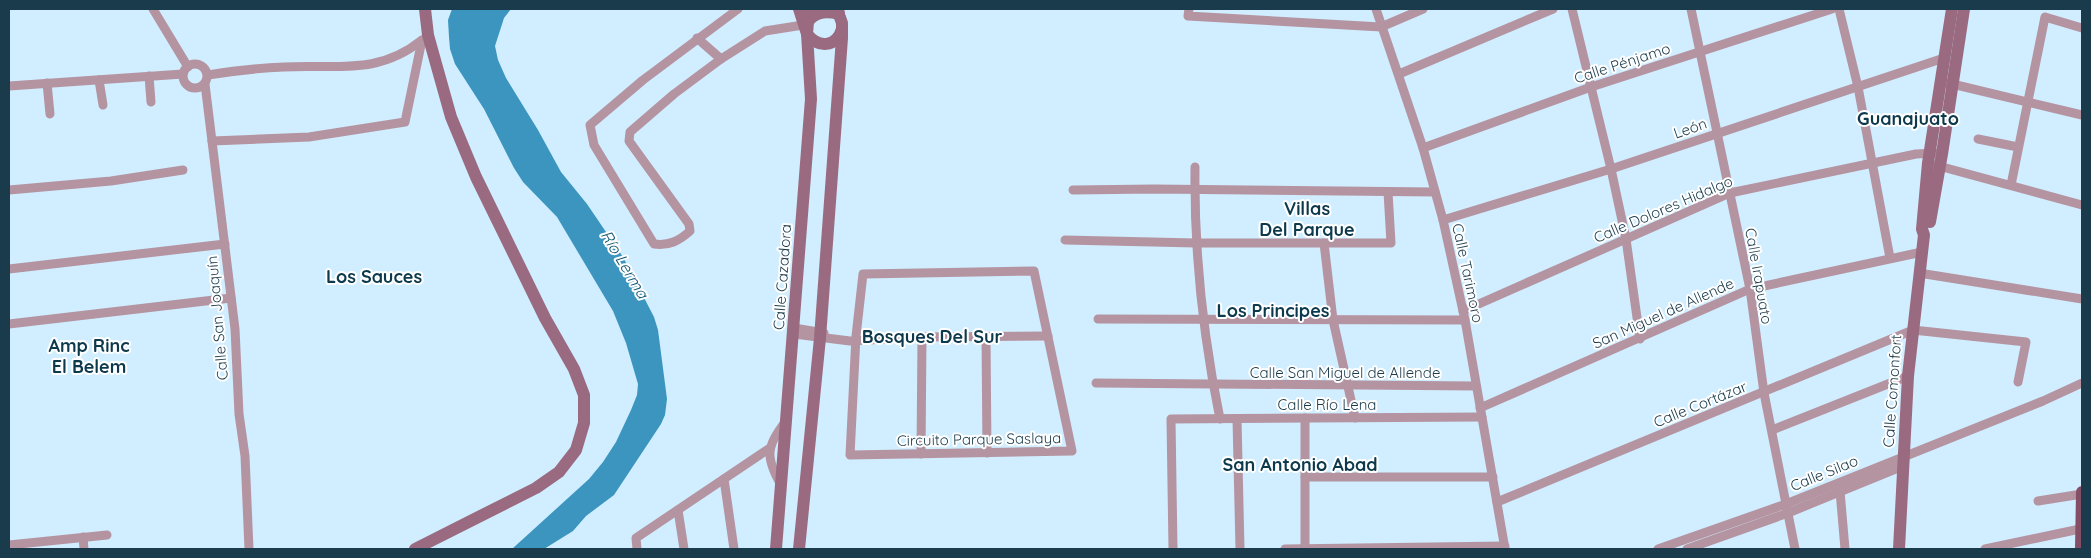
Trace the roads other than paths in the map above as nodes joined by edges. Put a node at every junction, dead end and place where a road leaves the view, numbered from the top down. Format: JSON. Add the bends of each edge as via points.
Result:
{"nodes":[{"id":1,"x":153,"y":9,"type":"edge"},
{"id":2,"x":425,"y":9,"type":"edge"},
{"id":3,"x":738,"y":9,"type":"edge"},
{"id":4,"x":798,"y":9,"type":"edge"},
{"id":5,"x":810,"y":9,"type":"edge"},
{"id":6,"x":1376,"y":9,"type":"edge"},
{"id":7,"x":1423,"y":9,"type":"edge"},
{"id":8,"x":1553,"y":9,"type":"edge"},
{"id":9,"x":1572,"y":9,"type":"edge"},
{"id":10,"x":1691,"y":9,"type":"edge"},
{"id":11,"x":1832,"y":9,"type":"edge"},
{"id":12,"x":1839,"y":9,"type":"edge"},
{"id":13,"x":1952,"y":9,"type":"edge"},
{"id":14,"x":1964,"y":9,"type":"edge"},
{"id":15,"x":838,"y":11,"type":"edge"},
{"id":16,"x":1188,"y":13,"type":"edge"},
{"id":17,"x":806,"y":27,"type":"junction"},
{"id":18,"x":1381,"y":27,"type":"junction"},
{"id":19,"x":842,"y":28,"type":"junction"},
{"id":20,"x":2082,"y":28,"type":"edge"},
{"id":21,"x":425,"y":37,"type":"junction"},
{"id":22,"x":697,"y":38,"type":"junction"},
{"id":23,"x":1700,"y":52,"type":"junction"},
{"id":24,"x":1944,"y":58,"type":"junction"},
{"id":25,"x":721,"y":59,"type":"junction"},
{"id":26,"x":186,"y":70,"type":"junction"},
{"id":27,"x":208,"y":74,"type":"junction"},
{"id":28,"x":1399,"y":74,"type":"junction"},
{"id":29,"x":149,"y":76,"type":"junction"},
{"id":30,"x":99,"y":80,"type":"junction"},
{"id":31,"x":47,"y":83,"type":"junction"},
{"id":32,"x":1946,"y":83,"type":"junction"},
{"id":33,"x":205,"y":84,"type":"junction"},
{"id":34,"x":9,"y":86,"type":"edge"},
{"id":35,"x":1591,"y":87,"type":"junction"},
{"id":36,"x":1858,"y":87,"type":"junction"},
{"id":37,"x":2027,"y":101,"type":"junction"},
{"id":38,"x":152,"y":102,"type":"dead end"},
{"id":39,"x":102,"y":105,"type":"dead end"},
{"id":40,"x":50,"y":114,"type":"dead end"},
{"id":41,"x":2082,"y":115,"type":"edge"},
{"id":42,"x":1717,"y":133,"type":"junction"},
{"id":43,"x":1978,"y":138,"type":"dead end"},
{"id":44,"x":212,"y":141,"type":"junction"},
{"id":45,"x":2018,"y":147,"type":"junction"},
{"id":46,"x":1423,"y":148,"type":"junction"},
{"id":47,"x":1935,"y":159,"type":"junction"},
{"id":48,"x":1872,"y":164,"type":"junction"},
{"id":49,"x":1194,"y":167,"type":"dead end"},
{"id":50,"x":1611,"y":169,"type":"junction"},
{"id":51,"x":183,"y":170,"type":"dead end"},
{"id":52,"x":2011,"y":185,"type":"junction"},
{"id":53,"x":9,"y":190,"type":"edge"},
{"id":54,"x":1073,"y":190,"type":"dead end"},
{"id":55,"x":1194,"y":190,"type":"junction"},
{"id":56,"x":1388,"y":192,"type":"junction"},
{"id":57,"x":1435,"y":192,"type":"junction"},
{"id":58,"x":1730,"y":193,"type":"junction"},
{"id":59,"x":2082,"y":205,"type":"edge"},
{"id":60,"x":1443,"y":220,"type":"junction"},
{"id":61,"x":1626,"y":239,"type":"junction"},
{"id":62,"x":1065,"y":240,"type":"dead end"},
{"id":63,"x":1196,"y":243,"type":"junction"},
{"id":64,"x":1324,"y":243,"type":"junction"},
{"id":65,"x":224,"y":244,"type":"junction"},
{"id":66,"x":1922,"y":252,"type":"junction"},
{"id":67,"x":1890,"y":258,"type":"junction"},
{"id":68,"x":9,"y":269,"type":"edge"},
{"id":69,"x":1919,"y":272,"type":"junction"},
{"id":70,"x":1750,"y":289,"type":"junction"},
{"id":71,"x":231,"y":298,"type":"junction"},
{"id":72,"x":2082,"y":299,"type":"edge"},
{"id":73,"x":1464,"y":315,"type":"junction"},
{"id":74,"x":1203,"y":319,"type":"junction"},
{"id":75,"x":1098,"y":320,"type":"dead end"},
{"id":76,"x":1333,"y":320,"type":"junction"},
{"id":77,"x":9,"y":324,"type":"edge"},
{"id":78,"x":1913,"y":330,"type":"junction"},
{"id":79,"x":794,"y":331,"type":"junction"},
{"id":80,"x":820,"y":335,"type":"junction"},
{"id":81,"x":1048,"y":336,"type":"junction"},
{"id":82,"x":986,"y":337,"type":"junction"},
{"id":83,"x":922,"y":338,"type":"junction"},
{"id":84,"x":859,"y":339,"type":"junction"},
{"id":85,"x":1640,"y":339,"type":"junction"},
{"id":86,"x":1908,"y":376,"type":"junction"},
{"id":87,"x":2018,"y":382,"type":"dead end"},
{"id":88,"x":1096,"y":383,"type":"dead end"},
{"id":89,"x":2082,"y":383,"type":"edge"},
{"id":90,"x":1213,"y":384,"type":"junction"},
{"id":91,"x":1346,"y":385,"type":"junction"},
{"id":92,"x":1476,"y":386,"type":"junction"},
{"id":93,"x":1764,"y":393,"type":"junction"},
{"id":94,"x":1481,"y":412,"type":"junction"},
{"id":95,"x":1305,"y":418,"type":"junction"},
{"id":96,"x":1355,"y":418,"type":"junction"},
{"id":97,"x":1220,"y":419,"type":"junction"},
{"id":98,"x":1237,"y":419,"type":"junction"},
{"id":99,"x":787,"y":421,"type":"junction"},
{"id":100,"x":1772,"y":430,"type":"junction"},
{"id":101,"x":770,"y":448,"type":"junction"},
{"id":102,"x":987,"y":453,"type":"junction"},
{"id":103,"x":921,"y":454,"type":"junction"},
{"id":104,"x":1904,"y":460,"type":"junction"},
{"id":105,"x":1305,"y":477,"type":"junction"},
{"id":106,"x":1493,"y":477,"type":"junction"},
{"id":107,"x":724,"y":479,"type":"junction"},
{"id":108,"x":781,"y":485,"type":"junction"},
{"id":109,"x":1840,"y":491,"type":"junction"},
{"id":110,"x":2082,"y":493,"type":"edge"},
{"id":111,"x":2038,"y":501,"type":"dead end"},
{"id":112,"x":1497,"y":502,"type":"junction"},
{"id":113,"x":1787,"y":508,"type":"junction"},
{"id":114,"x":678,"y":510,"type":"junction"},
{"id":115,"x":2080,"y":529,"type":"junction"},
{"id":116,"x":107,"y":535,"type":"dead end"},
{"id":117,"x":83,"y":537,"type":"junction"},
{"id":118,"x":9,"y":545,"type":"edge"},
{"id":119,"x":32,"y":546,"type":"edge"},
{"id":120,"x":1439,"y":548,"type":"edge"},
{"id":121,"x":1505,"y":548,"type":"edge"},
{"id":122,"x":84,"y":549,"type":"edge"},
{"id":123,"x":249,"y":549,"type":"edge"},
{"id":124,"x":415,"y":549,"type":"edge"},
{"id":125,"x":638,"y":549,"type":"edge"},
{"id":126,"x":684,"y":549,"type":"edge"},
{"id":127,"x":734,"y":549,"type":"edge"},
{"id":128,"x":776,"y":549,"type":"edge"},
{"id":129,"x":799,"y":549,"type":"edge"},
{"id":130,"x":1172,"y":549,"type":"edge"},
{"id":131,"x":1182,"y":549,"type":"edge"},
{"id":132,"x":1240,"y":549,"type":"edge"},
{"id":133,"x":1285,"y":549,"type":"edge"},
{"id":134,"x":1305,"y":549,"type":"edge"},
{"id":135,"x":1366,"y":549,"type":"edge"},
{"id":136,"x":1658,"y":549,"type":"edge"},
{"id":137,"x":1687,"y":549,"type":"edge"},
{"id":138,"x":1795,"y":549,"type":"edge"},
{"id":139,"x":1846,"y":549,"type":"edge"},
{"id":140,"x":1899,"y":549,"type":"edge"},
{"id":141,"x":1985,"y":549,"type":"edge"},
{"id":142,"x":2080,"y":549,"type":"edge"}],
"edges":[{"from":1,"to":26,"type":"street"},
{"from":2,"to":21,"type":"street"},
{"from":3,"to":22,"type":"street"},
{"from":4,"to":17,"type":"street","name":"Calle Cazadora"},
{"from":5,"to":17,"type":"street"},
{"from":6,"to":18,"type":"street","name":"Calle Tarimoro"},
{"from":7,"to":18,"type":"street"},
{"from":8,"to":28,"type":"street"},
{"from":9,"to":35,"type":"street"},
{"from":10,"to":23,"type":"street","name":"Calle Irapuato"},
{"from":11,"to":23,"type":"street","name":"Calle Pénjamo"},
{"from":12,"to":36,"type":"street"},
{"from":13,"to":24,"type":"street","name":"Calle Comonfort"},
{"from":14,"to":32,"type":"street","name":"Calle Comonfort"},
{"from":15,"to":17,"type":"street","via":[[813,15]]},
{"from":15,"to":19,"type":"street"},
{"from":16,"to":18,"type":"street"},
{"from":17,"to":19,"type":"street","via":[[814,42],[826,45],[837,39]]},
{"from":17,"to":25,"type":"street","via":[[766,31]]},
{"from":17,"to":79,"type":"street","name":"Calle Cazadora","via":[[811,99]]},
{"from":18,"to":28,"type":"street","name":"Calle Tarimoro"},
{"from":19,"to":80,"type":"street"},
{"from":20,"to":37,"type":"street","via":[[2045,17]]},
{"from":21,"to":27,"type":"street","via":[[399,56],[372,65],[283,67]]},
{"from":21,"to":44,"type":"street","via":[[405,122],[309,137]]},
{"from":21,"to":124,"type":"street","via":[[451,117],[476,177],[545,318],[574,369],[584,395],[584,423],[576,450],[559,472],[536,488]]},
{"from":22,"to":25,"type":"street"},
{"from":22,"to":25,"type":"street","via":[[590,125],[594,145],[654,244],[664,246],[680,240],[690,231],[689,224],[629,141],[630,132]]},
{"from":23,"to":35,"type":"street","name":"Calle Pénjamo"},
{"from":23,"to":42,"type":"street","name":"Calle Irapuato"},
{"from":24,"to":32,"type":"street","name":"Calle Comonfort"},
{"from":24,"to":36,"type":"street","name":"León"},
{"from":26,"to":27,"type":"street","via":[[193,64],[202,66]]},
{"from":26,"to":29,"type":"street"},
{"from":26,"to":33,"type":"street","via":[[184,81],[189,87],[198,89]]},
{"from":27,"to":33,"type":"street"},
{"from":28,"to":46,"type":"street","name":"Calle Tarimoro"},
{"from":29,"to":30,"type":"street"},
{"from":29,"to":38,"type":"street"},
{"from":30,"to":31,"type":"street"},
{"from":30,"to":39,"type":"street"},
{"from":31,"to":34,"type":"street"},
{"from":31,"to":40,"type":"street"},
{"from":32,"to":37,"type":"street"},
{"from":32,"to":47,"type":"street","name":"Calle Comonfort"},
{"from":33,"to":44,"type":"street","name":"Calle San Joaquín"},
{"from":35,"to":46,"type":"street","name":"Calle Pénjamo"},
{"from":35,"to":50,"type":"street"},
{"from":36,"to":42,"type":"street","name":"León"},
{"from":36,"to":48,"type":"street"},
{"from":37,"to":41,"type":"street"},
{"from":37,"to":45,"type":"street"},
{"from":42,"to":50,"type":"street","name":"León"},
{"from":42,"to":58,"type":"street","name":"Calle Irapuato"},
{"from":43,"to":45,"type":"street"},
{"from":44,"to":65,"type":"street","name":"Calle San Joaquín"},
{"from":45,"to":52,"type":"street"},
{"from":46,"to":57,"type":"street","name":"Calle Tarimoro"},
{"from":47,"to":48,"type":"street","name":"Calle Dolores Hidalgo","via":[[1916,154]]},
{"from":47,"to":52,"type":"street","name":"Calle Dolores Hidalgo"},
{"from":47,"to":66,"type":"street","name":"Calle Comonfort","via":[[1928,229]]},
{"from":48,"to":58,"type":"street","name":"Calle Dolores Hidalgo"},
{"from":48,"to":67,"type":"street"},
{"from":49,"to":55,"type":"street"},
{"from":50,"to":60,"type":"street","name":"León"},
{"from":50,"to":61,"type":"street"},
{"from":51,"to":53,"type":"street","via":[[111,181]]},
{"from":52,"to":59,"type":"street","name":"Calle Dolores Hidalgo"},
{"from":54,"to":55,"type":"street"},
{"from":55,"to":56,"type":"street"},
{"from":55,"to":63,"type":"street"},
{"from":56,"to":57,"type":"street"},
{"from":56,"to":64,"type":"street","via":[[1391,243]]},
{"from":57,"to":60,"type":"street","name":"Calle Tarimoro"},
{"from":58,"to":61,"type":"street","name":"Calle Dolores Hidalgo"},
{"from":58,"to":70,"type":"street","name":"Calle Irapuato"},
{"from":60,"to":73,"type":"street","name":"Calle Tarimoro"},
{"from":61,"to":73,"type":"street","name":"Calle Dolores Hidalgo"},
{"from":61,"to":85,"type":"street"},
{"from":62,"to":63,"type":"street"},
{"from":63,"to":64,"type":"street"},
{"from":63,"to":74,"type":"street"},
{"from":64,"to":76,"type":"street"},
{"from":65,"to":68,"type":"street"},
{"from":65,"to":71,"type":"street","name":"Calle San Joaquín"},
{"from":66,"to":67,"type":"street","name":"San Miguel de Allende"},
{"from":66,"to":69,"type":"street","name":"Calle Comonfort"},
{"from":67,"to":70,"type":"street","name":"San Miguel de Allende"},
{"from":69,"to":72,"type":"street"},
{"from":69,"to":78,"type":"street","name":"Calle Comonfort"},
{"from":70,"to":85,"type":"street","name":"San Miguel de Allende"},
{"from":70,"to":93,"type":"street","name":"Calle Irapuato"},
{"from":71,"to":77,"type":"street"},
{"from":71,"to":123,"type":"street","name":"Calle San Joaquín","via":[[245,456]]},
{"from":73,"to":76,"type":"street","name":"Calle Dolores Hidalgo"},
{"from":73,"to":92,"type":"street","name":"Calle Tarimoro"},
{"from":74,"to":75,"type":"street","name":"Calle Dolores Hidalgo"},
{"from":74,"to":76,"type":"street","name":"Calle Dolores Hidalgo"},
{"from":74,"to":90,"type":"street"},
{"from":76,"to":91,"type":"street"},
{"from":78,"to":86,"type":"street","name":"Calle Comonfort"},
{"from":78,"to":87,"type":"street","via":[[2026,342]]},
{"from":78,"to":93,"type":"street","name":"Calle Cortázar"},
{"from":79,"to":80,"type":"street"},
{"from":79,"to":99,"type":"street","name":"Calle Cazadora"},
{"from":80,"to":84,"type":"street"},
{"from":80,"to":129,"type":"street"},
{"from":81,"to":82,"type":"street"},
{"from":81,"to":84,"type":"street","name":"Circuito Parque Saslaya","via":[[1034,271],[862,274]]},
{"from":81,"to":102,"type":"street","name":"Circuito Parque Saslaya","via":[[1072,451]]},
{"from":82,"to":83,"type":"street"},
{"from":82,"to":102,"type":"street"},
{"from":83,"to":84,"type":"street"},
{"from":83,"to":103,"type":"street"},
{"from":84,"to":103,"type":"street","name":"Circuito Parque Saslaya","via":[[850,455]]},
{"from":85,"to":94,"type":"street","name":"San Miguel de Allende"},
{"from":86,"to":100,"type":"street"},
{"from":86,"to":104,"type":"street","name":"Calle Comonfort"},
{"from":88,"to":90,"type":"street","name":"Calle San Miguel de Allende"},
{"from":89,"to":104,"type":"street","name":"Calle Silao"},
{"from":90,"to":91,"type":"street","name":"Calle San Miguel de Allende"},
{"from":90,"to":97,"type":"street"},
{"from":91,"to":92,"type":"street","name":"Calle San Miguel de Allende"},
{"from":91,"to":96,"type":"street"},
{"from":92,"to":94,"type":"street","name":"Calle Tarimoro"},
{"from":93,"to":100,"type":"street","name":"Calle Irapuato"},
{"from":93,"to":112,"type":"street","name":"Calle Cortázar"},
{"from":94,"to":96,"type":"street","name":"Calle Río Lena"},
{"from":94,"to":106,"type":"street","name":"Calle Tarimoro"},
{"from":95,"to":96,"type":"street","name":"Calle Río Lena"},
{"from":95,"to":98,"type":"street","name":"Calle Río Lena"},
{"from":95,"to":105,"type":"street"},
{"from":97,"to":98,"type":"street","name":"Calle Río Lena"},
{"from":97,"to":130,"type":"street","name":"Calle Río Lena","via":[[1172,419]]},
{"from":98,"to":132,"type":"street"},
{"from":99,"to":101,"type":"street"},
{"from":99,"to":108,"type":"street","name":"Calle Cazadora"},
{"from":100,"to":113,"type":"street","name":"Calle Irapuato"},
{"from":101,"to":107,"type":"street"},
{"from":101,"to":108,"type":"street","via":[[771,468]]},
{"from":102,"to":103,"type":"street","name":"Circuito Parque Saslaya"},
{"from":104,"to":109,"type":"street","name":"Calle Silao"},
{"from":104,"to":113,"type":"street","name":"Calle Silao"},
{"from":104,"to":140,"type":"street","name":"Calle Comonfort"},
{"from":105,"to":106,"type":"street"},
{"from":105,"to":134,"type":"street"},
{"from":106,"to":112,"type":"street","name":"Calle Tarimoro"},
{"from":107,"to":114,"type":"street"},
{"from":107,"to":127,"type":"street"},
{"from":108,"to":128,"type":"street","name":"Calle Cazadora"},
{"from":109,"to":113,"type":"street","name":"Calle Silao"},
{"from":109,"to":139,"type":"street"},
{"from":110,"to":111,"type":"street"},
{"from":110,"to":115,"type":"main road"},
{"from":112,"to":121,"type":"street","name":"Calle Tarimoro"},
{"from":113,"to":136,"type":"street","name":"Calle Silao"},
{"from":113,"to":137,"type":"street","name":"Calle Silao"},
{"from":113,"to":138,"type":"street","name":"Calle Irapuato"},
{"from":114,"to":125,"type":"street","via":[[636,538]]},
{"from":114,"to":126,"type":"street"},
{"from":115,"to":141,"type":"street"},
{"from":115,"to":142,"type":"main road"},
{"from":116,"to":117,"type":"street"},
{"from":117,"to":119,"type":"street"},
{"from":117,"to":122,"type":"street"},
{"from":118,"to":119,"type":"street"},
{"from":120,"to":121,"type":"street"},
{"from":120,"to":135,"type":"street"},
{"from":130,"to":131,"type":"street"},
{"from":133,"to":134,"type":"street"},
{"from":134,"to":135,"type":"street"}]}
